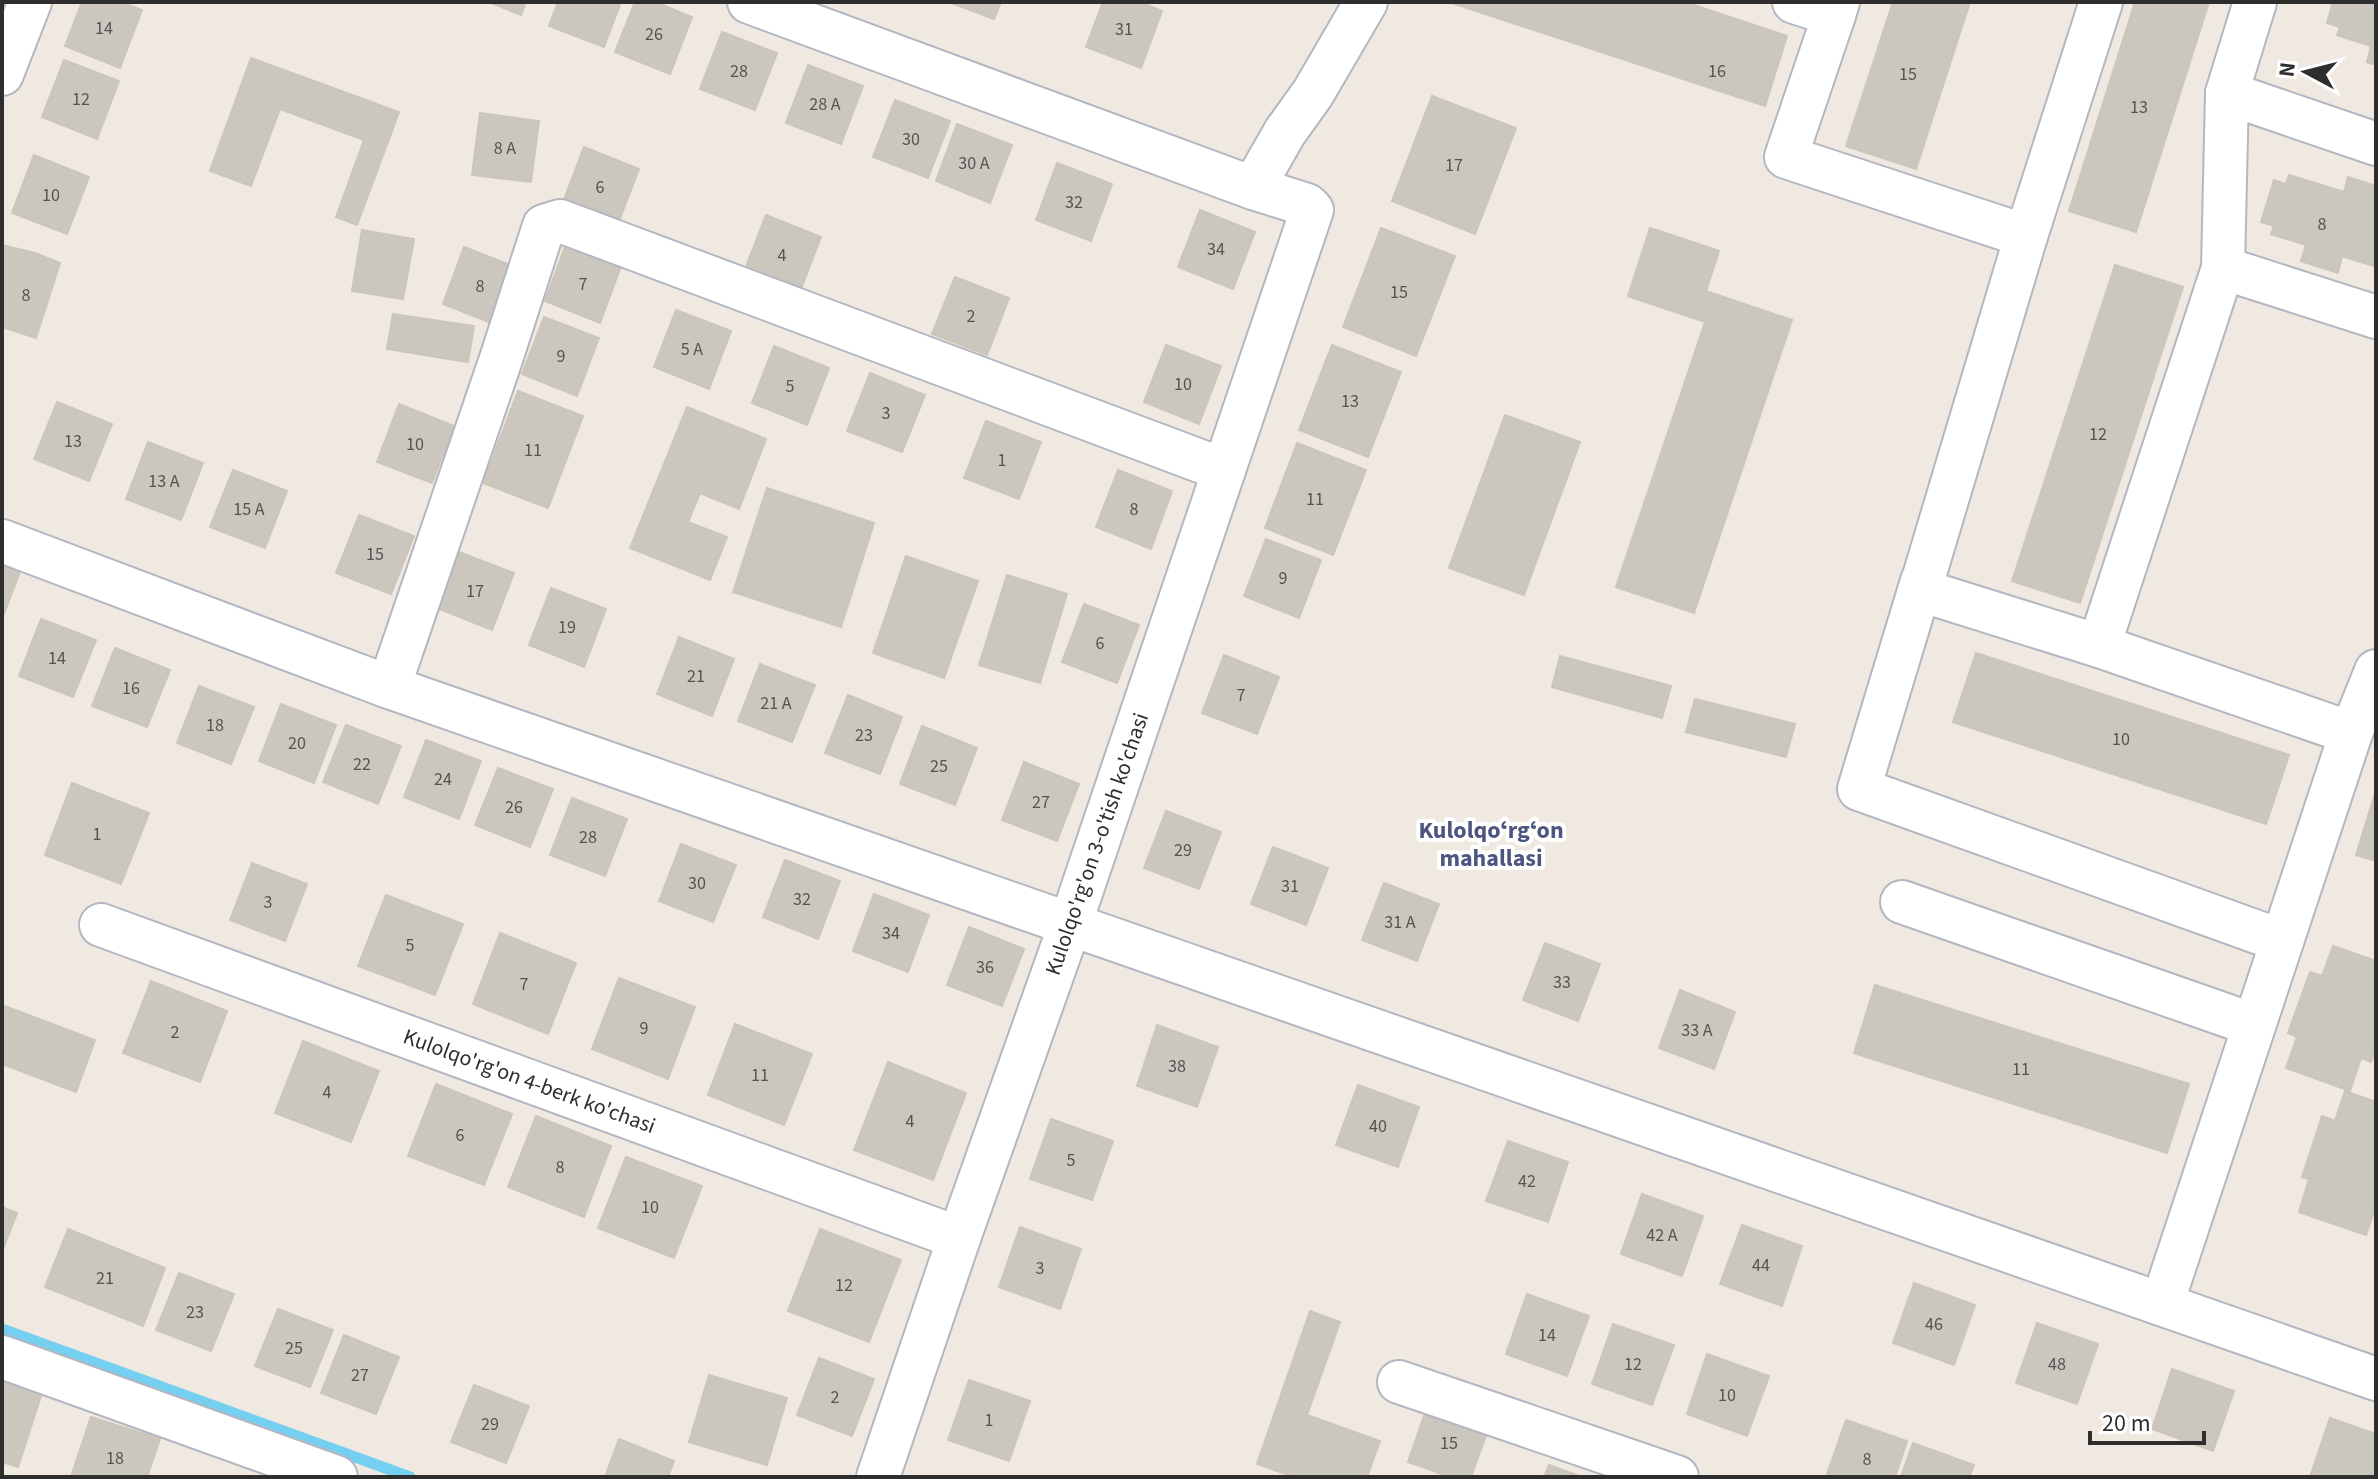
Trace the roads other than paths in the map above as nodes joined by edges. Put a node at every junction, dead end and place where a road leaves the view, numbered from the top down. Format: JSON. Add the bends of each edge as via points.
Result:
{"nodes":[{"id":1,"x":30,"y":2,"type":"edge"},
{"id":2,"x":749,"y":2,"type":"edge"},
{"id":3,"x":1366,"y":2,"type":"edge"},
{"id":4,"x":1794,"y":2,"type":"edge"},
{"id":5,"x":2101,"y":2,"type":"edge"},
{"id":6,"x":2255,"y":2,"type":"edge"},
{"id":7,"x":1836,"y":8,"type":"edge"},
{"id":8,"x":2,"y":74,"type":"edge"},
{"id":9,"x":2227,"y":93,"type":"junction"},
{"id":10,"x":2376,"y":144,"type":"edge"},
{"id":11,"x":1253,"y":188,"type":"junction"},
{"id":12,"x":2026,"y":236,"type":"junction"},
{"id":13,"x":2223,"y":268,"type":"junction"},
{"id":14,"x":2376,"y":317,"type":"edge"},
{"id":15,"x":1224,"y":470,"type":"junction"},
{"id":16,"x":2,"y":541,"type":"edge"},
{"id":17,"x":1922,"y":581,"type":"junction"},
{"id":18,"x":2099,"y":646,"type":"junction"},
{"id":19,"x":2376,"y":671,"type":"edge"},
{"id":20,"x":389,"y":687,"type":"junction"},
{"id":21,"x":2351,"y":733,"type":"junction"},
{"id":22,"x":1902,"y":902,"type":"dead end"},
{"id":23,"x":1071,"y":922,"type":"junction"},
{"id":24,"x":101,"y":925,"type":"dead end"},
{"id":25,"x":2282,"y":941,"type":"junction"},
{"id":26,"x":2254,"y":1025,"type":"junction"},
{"id":27,"x":959,"y":1238,"type":"junction"},
{"id":28,"x":2162,"y":1304,"type":"junction"},
{"id":29,"x":2,"y":1357,"type":"edge"},
{"id":30,"x":2376,"y":1379,"type":"edge"},
{"id":31,"x":1399,"y":1382,"type":"dead end"},
{"id":32,"x":336,"y":1477,"type":"edge"},
{"id":33,"x":878,"y":1477,"type":"edge"},
{"id":34,"x":1677,"y":1477,"type":"edge"}],
"edges":[{"from":1,"to":8,"type":"street"},
{"from":2,"to":11,"type":"street"},
{"from":3,"to":11,"type":"street"},
{"from":4,"to":7,"type":"street"},
{"from":5,"to":12,"type":"street"},
{"from":6,"to":9,"type":"street"},
{"from":7,"to":12,"type":"street","via":[[1786,157]]},
{"from":9,"to":10,"type":"street"},
{"from":9,"to":13,"type":"street"},
{"from":11,"to":15,"type":"street","name":"Kulolqo'rg'on 3-o'tish ko'chasi","via":[[1312,210]]},
{"from":12,"to":17,"type":"street"},
{"from":13,"to":14,"type":"street"},
{"from":13,"to":18,"type":"street"},
{"from":15,"to":20,"type":"street","via":[[560,221],[551,222],[544,226]]},
{"from":15,"to":23,"type":"street","name":"Kulolqo'rg'on 3-o'tish ko'chasi"},
{"from":16,"to":20,"type":"street"},
{"from":17,"to":18,"type":"street","via":[[1920,590]]},
{"from":17,"to":25,"type":"street","via":[[1859,789]]},
{"from":18,"to":21,"type":"street"},
{"from":19,"to":21,"type":"street"},
{"from":20,"to":23,"type":"street"},
{"from":21,"to":25,"type":"street"},
{"from":22,"to":26,"type":"street"},
{"from":23,"to":27,"type":"street","name":"Kulolqo'rg'on 3-o'tish ko'chasi"},
{"from":23,"to":28,"type":"street"},
{"from":24,"to":27,"type":"street","name":"Kulolqo'rg'on 4-berk ko'chasi"},
{"from":25,"to":26,"type":"street"},
{"from":26,"to":28,"type":"street"},
{"from":27,"to":33,"type":"street","name":"Kulolqo'rg'on 3-o'tish ko'chasi"},
{"from":28,"to":30,"type":"street"},
{"from":29,"to":32,"type":"street"},
{"from":31,"to":34,"type":"street"}]}
